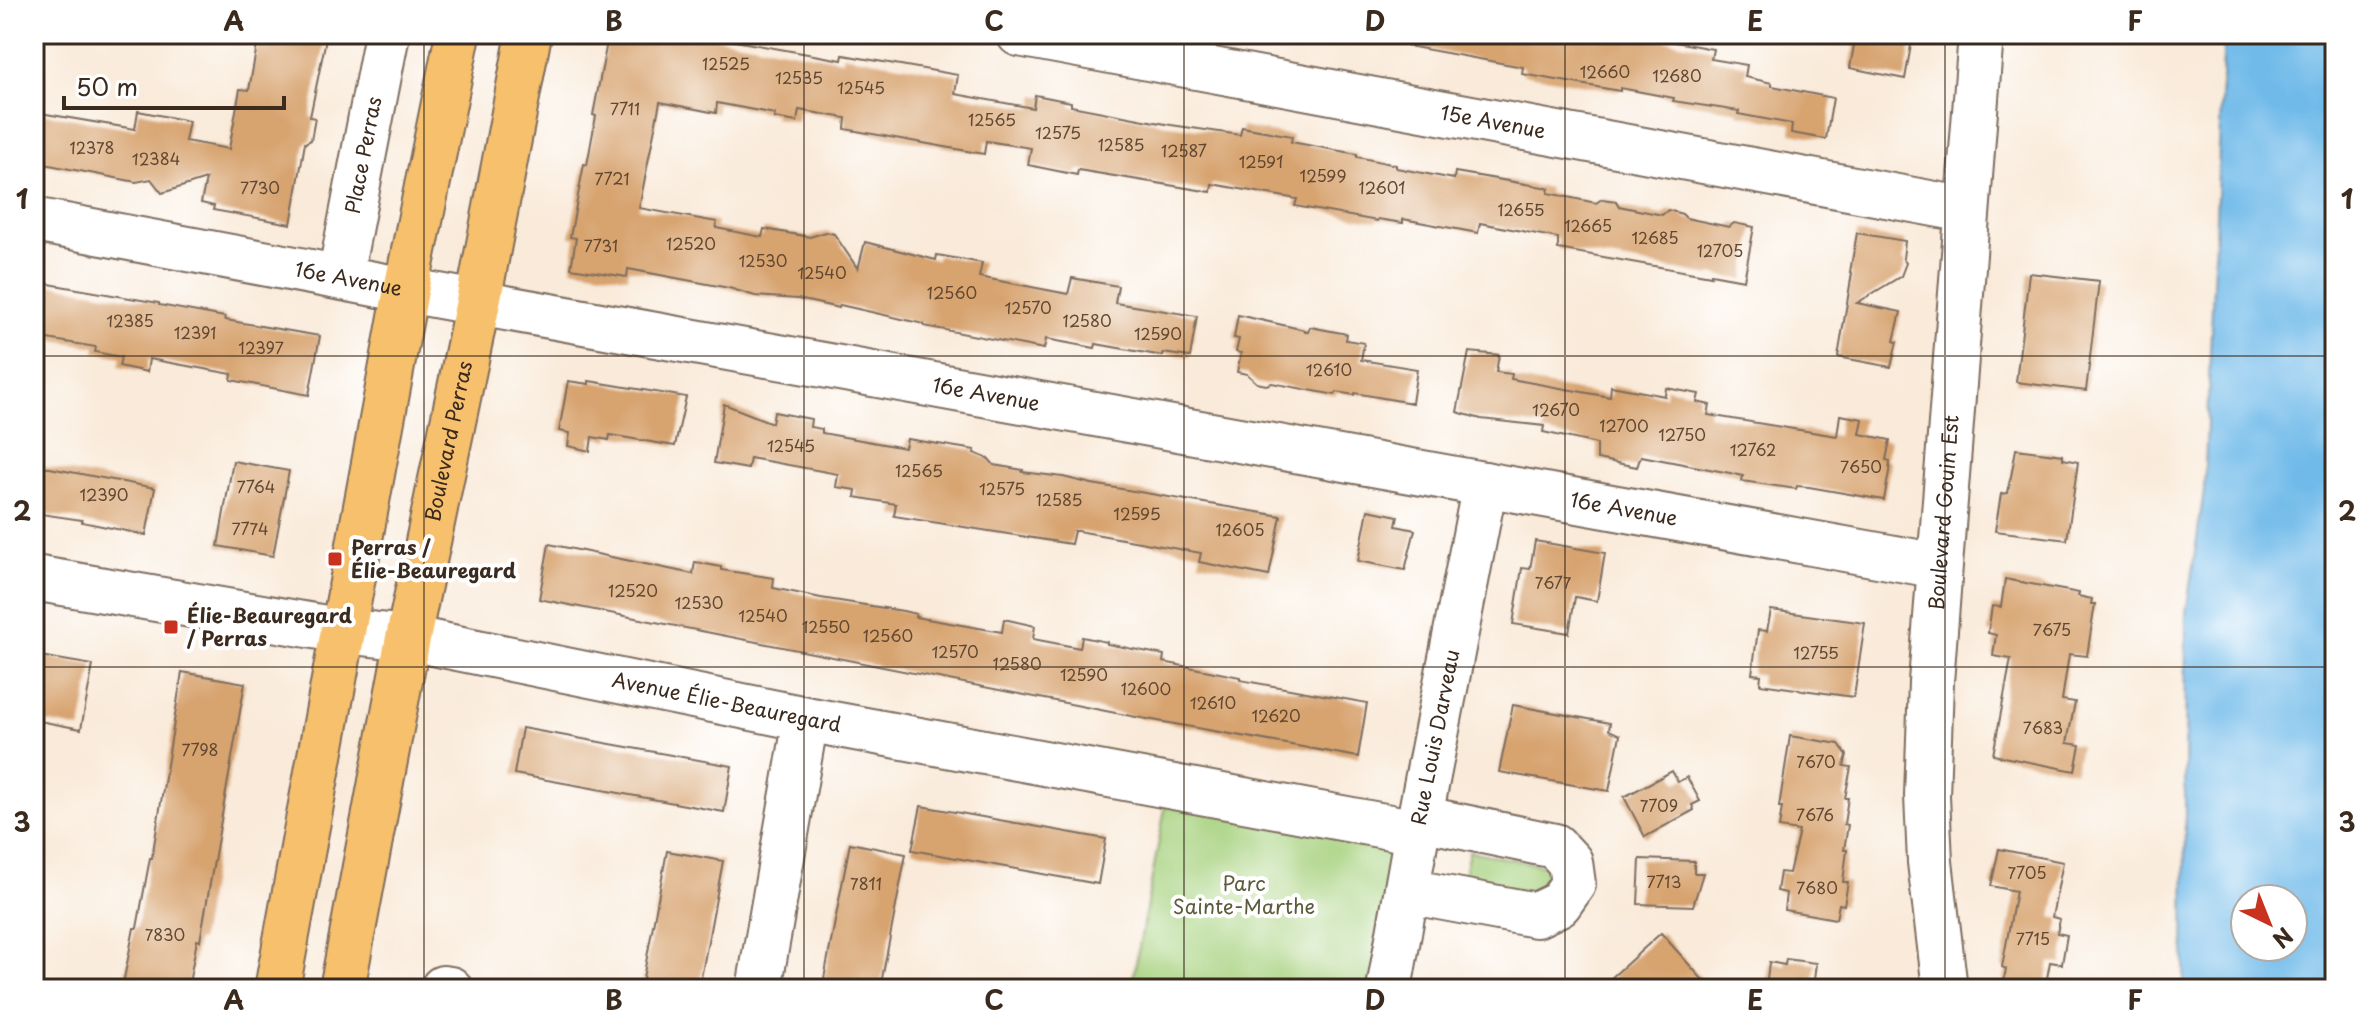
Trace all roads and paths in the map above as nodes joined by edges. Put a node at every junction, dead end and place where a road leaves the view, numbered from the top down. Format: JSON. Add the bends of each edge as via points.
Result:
{"nodes":[{"id":1,"x":387,"y":34,"type":"edge"},
{"id":2,"x":458,"y":34,"type":"edge"},
{"id":3,"x":529,"y":34,"type":"edge"},
{"id":4,"x":1019,"y":34,"type":"edge"},
{"id":5,"x":1981,"y":34,"type":"edge"},
{"id":6,"x":1967,"y":210,"type":"junction"},
{"id":7,"x":34,"y":220,"type":"edge"},
{"id":8,"x":340,"y":277,"type":"junction"},
{"id":9,"x":406,"y":290,"type":"junction"},
{"id":10,"x":478,"y":302,"type":"junction"},
{"id":11,"x":1485,"y":484,"type":"junction"},
{"id":12,"x":1939,"y":566,"type":"junction"},
{"id":13,"x":34,"y":578,"type":"edge"},
{"id":14,"x":343,"y":631,"type":"junction"},
{"id":15,"x":408,"y":638,"type":"junction"},
{"id":16,"x":806,"y":719,"type":"junction"},
{"id":17,"x":1418,"y":825,"type":"junction"},
{"id":18,"x":1407,"y":891,"type":"junction"},
{"id":19,"x":277,"y":989,"type":"edge"},
{"id":20,"x":342,"y":989,"type":"edge"},
{"id":21,"x":759,"y":989,"type":"edge"},
{"id":22,"x":1389,"y":989,"type":"edge"},
{"id":23,"x":1945,"y":989,"type":"edge"}],
"edges":[{"from":1,"to":8,"type":"street","name":"Place Perras"},
{"from":2,"to":9,"type":"main road"},
{"from":3,"to":10,"type":"main road","name":"Boulevard Perras"},
{"from":4,"to":6,"type":"street","name":"15e Avenue"},
{"from":5,"to":6,"type":"street","name":"Boulevard Gouin Est"},
{"from":6,"to":12,"type":"street","name":"Boulevard Gouin Est"},
{"from":7,"to":8,"type":"street","name":"16e Avenue"},
{"from":8,"to":9,"type":"street","name":"16e Avenue"},
{"from":9,"to":10,"type":"street","name":"16e Avenue"},
{"from":9,"to":14,"type":"main road"},
{"from":10,"to":11,"type":"street","name":"16e Avenue"},
{"from":10,"to":15,"type":"main road","name":"Boulevard Perras"},
{"from":11,"to":12,"type":"street","name":"16e Avenue"},
{"from":11,"to":17,"type":"street","name":"Rue Louis Darveau"},
{"from":12,"to":23,"type":"street","name":"Boulevard Gouin Est","via":[[1927,796]]},
{"from":13,"to":14,"type":"street","name":"Avenue Élie-Beauregard"},
{"from":14,"to":15,"type":"street","name":"Avenue Élie-Beauregard"},
{"from":14,"to":19,"type":"main road"},
{"from":15,"to":16,"type":"street","name":"Avenue Élie-Beauregard"},
{"from":15,"to":20,"type":"main road","name":"Boulevard Perras"},
{"from":16,"to":17,"type":"street","name":"Avenue Élie-Beauregard"},
{"from":16,"to":21,"type":"street"},
{"from":17,"to":18,"type":"street","name":"Rue Louis Darveau"},
{"from":17,"to":18,"type":"street","name":"Avenue Élie-Beauregard","via":[[1555,846],[1570,862],[1573,884],[1559,904],[1536,915]]},
{"from":18,"to":22,"type":"street","name":"Rue Louis Darveau"}]}
